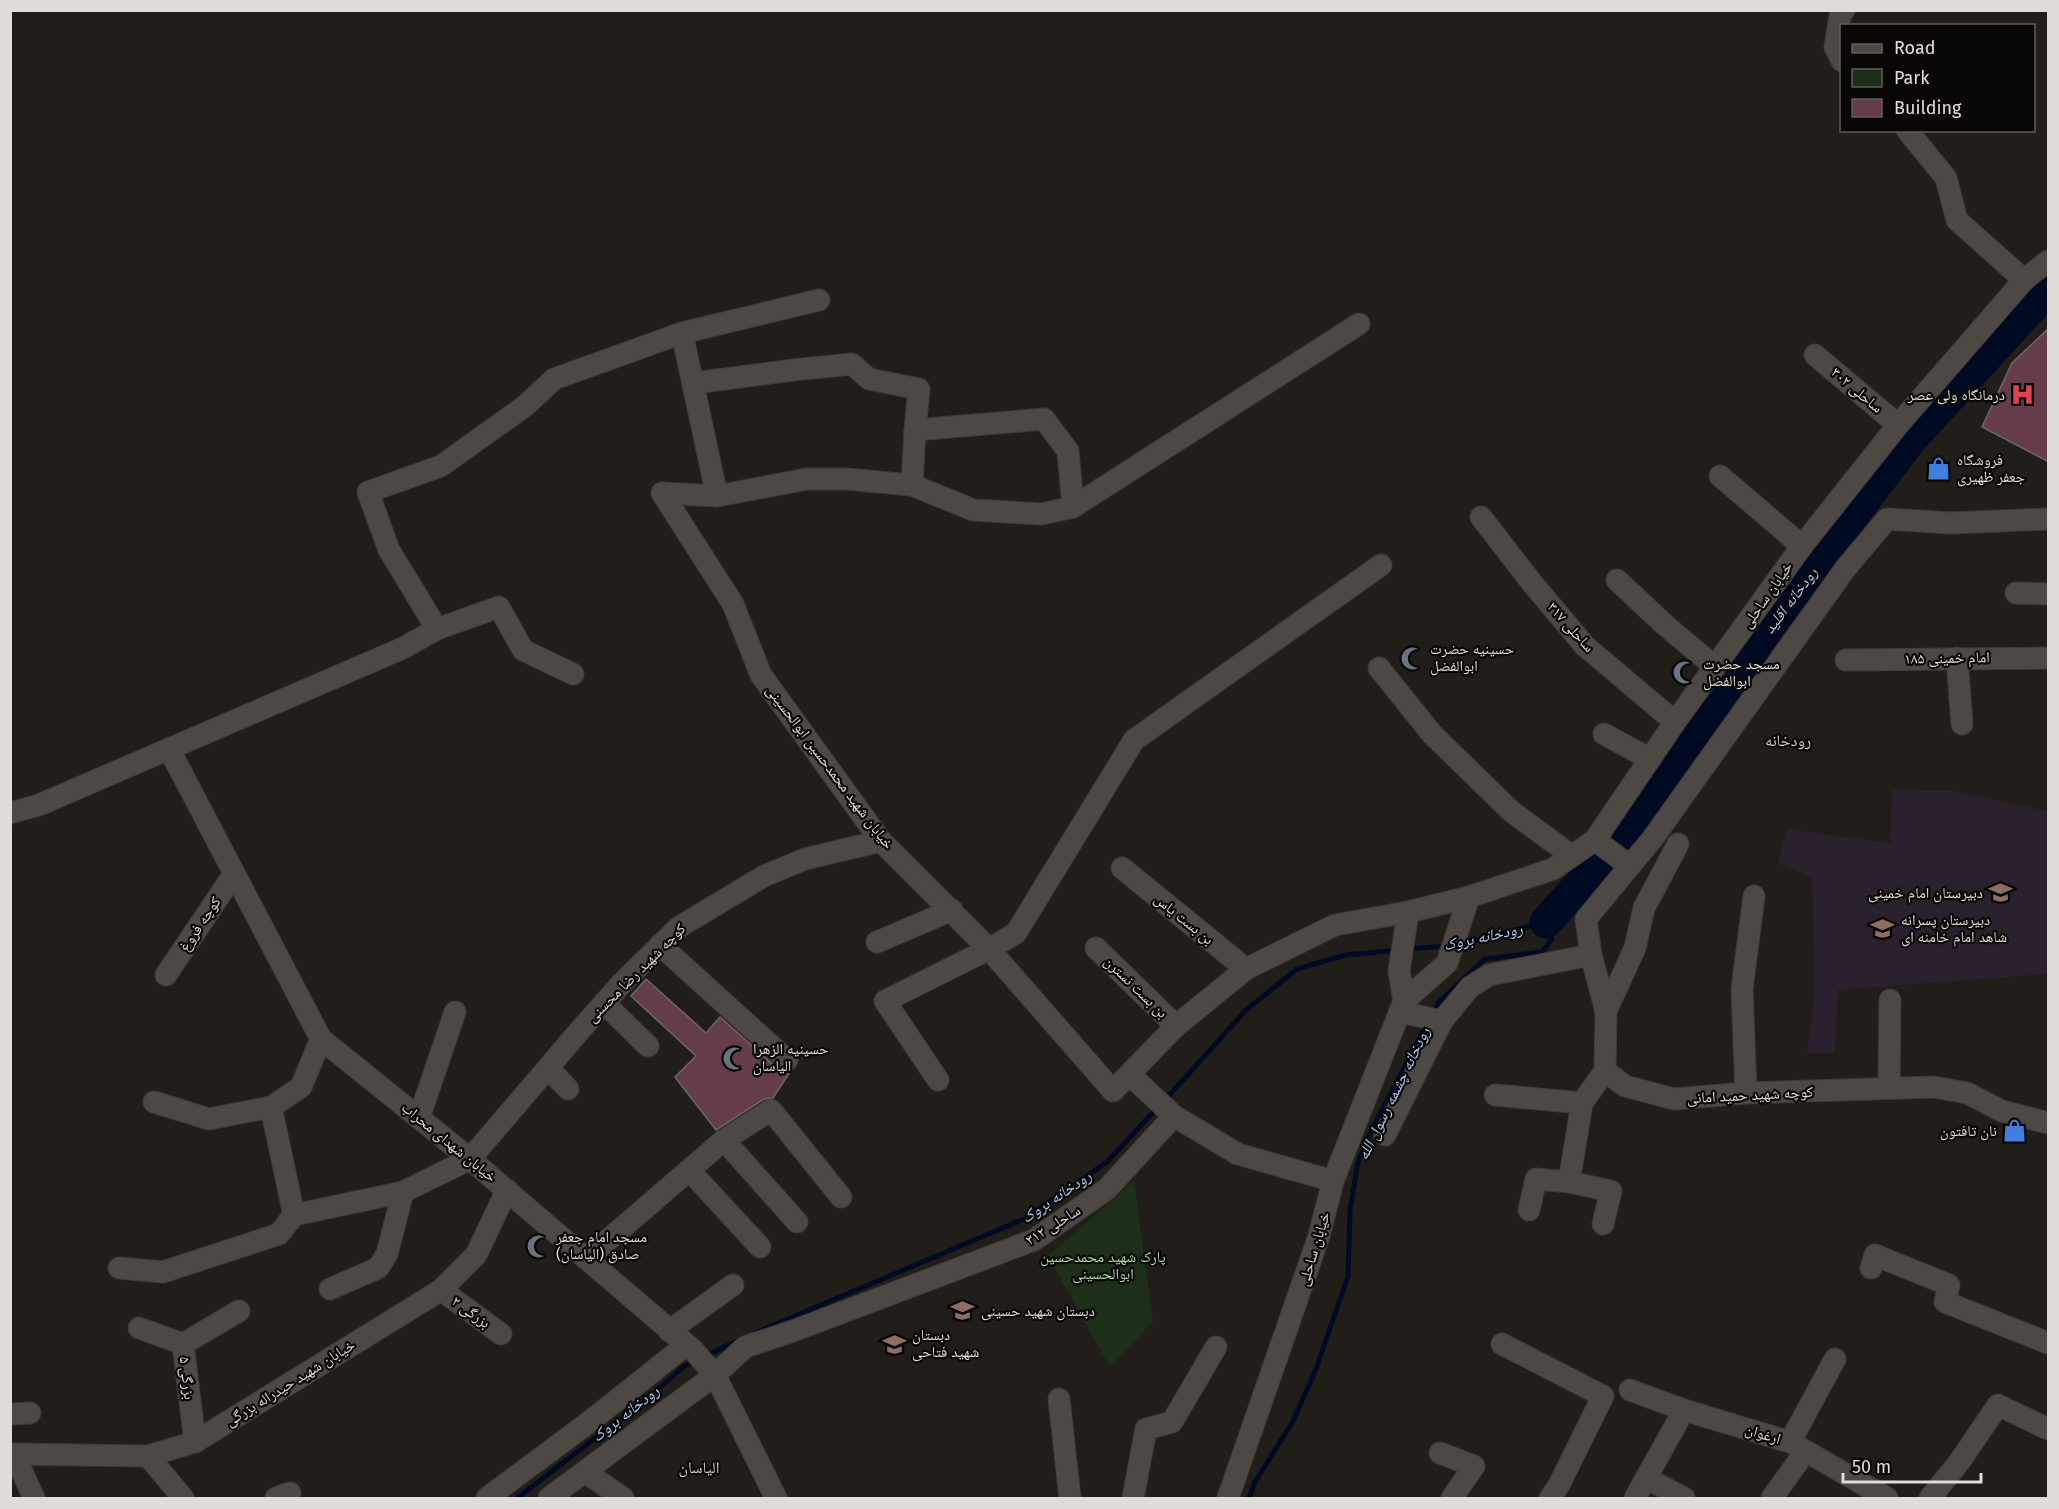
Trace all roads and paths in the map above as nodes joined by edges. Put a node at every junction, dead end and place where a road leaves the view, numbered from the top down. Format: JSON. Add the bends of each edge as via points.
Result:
{"nodes":[{"id":1,"x":1844,"y":10,"type":"edge"},
{"id":2,"x":1840,"y":57,"type":"edge"},
{"id":3,"x":1909,"y":132,"type":"edge"},
{"id":4,"x":2049,"y":261,"type":"edge"},
{"id":5,"x":2024,"y":280,"type":"junction"},
{"id":6,"x":819,"y":300,"type":"dead end"},
{"id":7,"x":1359,"y":324,"type":"dead end"},
{"id":8,"x":682,"y":333,"type":"junction"},
{"id":9,"x":1815,"y":355,"type":"dead end"},
{"id":10,"x":694,"y":383,"type":"junction"},
{"id":11,"x":1899,"y":425,"type":"junction"},
{"id":12,"x":915,"y":429,"type":"junction"},
{"id":13,"x":1720,"y":476,"type":"dead end"},
{"id":14,"x":912,"y":485,"type":"junction"},
{"id":15,"x":717,"y":496,"type":"junction"},
{"id":16,"x":1073,"y":507,"type":"junction"},
{"id":17,"x":1481,"y":517,"type":"dead end"},
{"id":18,"x":2049,"y":519,"type":"edge"},
{"id":19,"x":1802,"y":546,"type":"junction"},
{"id":20,"x":1381,"y":565,"type":"dead end"},
{"id":21,"x":1617,"y":580,"type":"dead end"},
{"id":22,"x":2016,"y":593,"type":"dead end"},
{"id":23,"x":2049,"y":594,"type":"edge"},
{"id":24,"x":437,"y":629,"type":"junction"},
{"id":25,"x":1957,"y":658,"type":"junction"},
{"id":26,"x":2049,"y":658,"type":"edge"},
{"id":27,"x":1846,"y":660,"type":"dead end"},
{"id":28,"x":1715,"y":667,"type":"junction"},
{"id":29,"x":1379,"y":668,"type":"dead end"},
{"id":30,"x":573,"y":674,"type":"dead end"},
{"id":31,"x":1675,"y":722,"type":"junction"},
{"id":32,"x":1962,"y":724,"type":"dead end"},
{"id":33,"x":1604,"y":734,"type":"dead end"},
{"id":34,"x":169,"y":749,"type":"junction"},
{"id":35,"x":1650,"y":759,"type":"junction"},
{"id":36,"x":10,"y":813,"type":"edge"},
{"id":37,"x":881,"y":841,"type":"junction"},
{"id":38,"x":1600,"y":844,"type":"junction"},
{"id":39,"x":1678,"y":844,"type":"dead end"},
{"id":40,"x":1572,"y":856,"type":"junction"},
{"id":41,"x":1627,"y":864,"type":"junction"},
{"id":42,"x":1122,"y":868,"type":"dead end"},
{"id":43,"x":234,"y":874,"type":"junction"},
{"id":44,"x":1754,"y":896,"type":"dead end"},
{"id":45,"x":1469,"y":897,"type":"junction"},
{"id":46,"x":952,"y":910,"type":"junction"},
{"id":47,"x":1406,"y":922,"type":"junction"},
{"id":48,"x":877,"y":942,"type":"dead end"},
{"id":49,"x":660,"y":945,"type":"junction"},
{"id":50,"x":1096,"y":948,"type":"dead end"},
{"id":51,"x":989,"y":949,"type":"junction"},
{"id":52,"x":1591,"y":955,"type":"junction"},
{"id":53,"x":1246,"y":969,"type":"junction"},
{"id":54,"x":166,"y":975,"type":"dead end"},
{"id":55,"x":1890,"y":1000,"type":"dead end"},
{"id":56,"x":604,"y":1003,"type":"junction"},
{"id":57,"x":1402,"y":1006,"type":"junction"},
{"id":58,"x":455,"y":1011,"type":"dead end"},
{"id":59,"x":1606,"y":1011,"type":"junction"},
{"id":60,"x":1442,"y":1021,"type":"junction"},
{"id":61,"x":1176,"y":1026,"type":"junction"},
{"id":62,"x":321,"y":1039,"type":"junction"},
{"id":63,"x":648,"y":1046,"type":"dead end"},
{"id":64,"x":787,"y":1060,"type":"dead end"},
{"id":65,"x":548,"y":1068,"type":"junction"},
{"id":66,"x":1605,"y":1071,"type":"junction"},
{"id":67,"x":1130,"y":1075,"type":"junction"},
{"id":68,"x":938,"y":1080,"type":"dead end"},
{"id":69,"x":1889,"y":1088,"type":"junction"},
{"id":70,"x":568,"y":1089,"type":"dead end"},
{"id":71,"x":1113,"y":1091,"type":"joint"},
{"id":72,"x":1746,"y":1093,"type":"junction"},
{"id":73,"x":1495,"y":1095,"type":"dead end"},
{"id":74,"x":154,"y":1102,"type":"dead end"},
{"id":75,"x":1582,"y":1103,"type":"junction"},
{"id":76,"x":271,"y":1107,"type":"junction"},
{"id":77,"x":1174,"y":1116,"type":"junction"},
{"id":78,"x":419,"y":1118,"type":"junction"},
{"id":79,"x":2049,"y":1123,"type":"edge"},
{"id":80,"x":1385,"y":1135,"type":"dead end"},
{"id":81,"x":724,"y":1140,"type":"junction"},
{"id":82,"x":470,"y":1159,"type":"junction"},
{"id":83,"x":689,"y":1170,"type":"junction"},
{"id":84,"x":1333,"y":1181,"type":"junction"},
{"id":85,"x":1569,"y":1182,"type":"junction"},
{"id":86,"x":507,"y":1190,"type":"junction"},
{"id":87,"x":403,"y":1192,"type":"junction"},
{"id":88,"x":841,"y":1197,"type":"dead end"},
{"id":89,"x":1529,"y":1210,"type":"dead end"},
{"id":90,"x":294,"y":1215,"type":"junction"},
{"id":91,"x":797,"y":1222,"type":"dead end"},
{"id":92,"x":1603,"y":1224,"type":"dead end"},
{"id":93,"x":760,"y":1247,"type":"dead end"},
{"id":94,"x":586,"y":1259,"type":"junction"},
{"id":95,"x":119,"y":1268,"type":"dead end"},
{"id":96,"x":1870,"y":1268,"type":"dead end"},
{"id":97,"x":733,"y":1285,"type":"dead end"},
{"id":98,"x":330,"y":1289,"type":"dead end"},
{"id":99,"x":441,"y":1290,"type":"junction"},
{"id":100,"x":239,"y":1311,"type":"dead end"},
{"id":101,"x":139,"y":1328,"type":"dead end"},
{"id":102,"x":669,"y":1331,"type":"junction"},
{"id":103,"x":501,"y":1334,"type":"dead end"},
{"id":104,"x":2049,"y":1343,"type":"edge"},
{"id":105,"x":183,"y":1344,"type":"junction"},
{"id":106,"x":1502,"y":1344,"type":"dead end"},
{"id":107,"x":689,"y":1347,"type":"junction"},
{"id":108,"x":1216,"y":1347,"type":"dead end"},
{"id":109,"x":1835,"y":1359,"type":"dead end"},
{"id":110,"x":713,"y":1372,"type":"junction"},
{"id":111,"x":1630,"y":1390,"type":"dead end"},
{"id":112,"x":1059,"y":1399,"type":"dead end"},
{"id":113,"x":1684,"y":1410,"type":"junction"},
{"id":114,"x":2049,"y":1429,"type":"edge"},
{"id":115,"x":195,"y":1442,"type":"junction"},
{"id":116,"x":1798,"y":1447,"type":"junction"},
{"id":117,"x":1440,"y":1453,"type":"dead end"},
{"id":118,"x":12,"y":1454,"type":"edge"},
{"id":119,"x":148,"y":1456,"type":"junction"},
{"id":120,"x":585,"y":1472,"type":"junction"},
{"id":121,"x":1646,"y":1478,"type":"junction"},
{"id":122,"x":34,"y":1498,"type":"edge"},
{"id":123,"x":183,"y":1498,"type":"edge"},
{"id":124,"x":487,"y":1498,"type":"edge"},
{"id":125,"x":549,"y":1498,"type":"edge"},
{"id":126,"x":623,"y":1498,"type":"edge"},
{"id":127,"x":776,"y":1498,"type":"edge"},
{"id":128,"x":1070,"y":1498,"type":"edge"},
{"id":129,"x":1133,"y":1498,"type":"edge"},
{"id":130,"x":1228,"y":1498,"type":"edge"},
{"id":131,"x":1452,"y":1498,"type":"edge"},
{"id":132,"x":1550,"y":1498,"type":"edge"},
{"id":133,"x":1635,"y":1498,"type":"edge"},
{"id":134,"x":1684,"y":1498,"type":"edge"},
{"id":135,"x":1772,"y":1498,"type":"edge"},
{"id":136,"x":1887,"y":1498,"type":"edge"},
{"id":137,"x":1930,"y":1498,"type":"edge"}],
"edges":[{"from":1,"to":2,"type":"street","via":[[1835,47]]},
{"from":3,"to":5,"type":"street","via":[[1946,178],[1958,220]]},
{"from":4,"to":5,"type":"street","name":"خیابان ساحلی"},
{"from":5,"to":11,"type":"street","name":"خیابان ساحلی"},
{"from":6,"to":8,"type":"street"},
{"from":7,"to":16,"type":"street"},
{"from":8,"to":10,"type":"street"},
{"from":8,"to":24,"type":"street","via":[[554,379],[525,406],[441,466],[368,492],[389,550]]},
{"from":9,"to":11,"type":"street","name":"ساحلی ۳۰۲"},
{"from":10,"to":12,"type":"street","via":[[852,364],[869,379],[919,388]]},
{"from":10,"to":15,"type":"street"},
{"from":11,"to":19,"type":"street","name":"خیابان ساحلی"},
{"from":12,"to":14,"type":"street"},
{"from":12,"to":16,"type":"street","via":[[1044,419],[1068,451]]},
{"from":13,"to":19,"type":"street"},
{"from":14,"to":15,"type":"street","via":[[807,480]]},
{"from":14,"to":16,"type":"street","via":[[973,510],[1042,514]]},
{"from":15,"to":37,"type":"street","name":"خیابان شهید محمدحسین ابوالحسینی","via":[[663,493],[733,604],[762,675]]},
{"from":17,"to":31,"type":"street","name":"ساحلی ۳۱۷","via":[[1586,646]]},
{"from":18,"to":41,"type":"street","via":[[1951,523],[1887,519],[1845,569],[1653,838]]},
{"from":19,"to":28,"type":"street","name":"خیابان ساحلی"},
{"from":20,"to":51,"type":"street","via":[[1134,740],[1016,933]]},
{"from":21,"to":28,"type":"street"},
{"from":22,"to":23,"type":"street"},
{"from":24,"to":30,"type":"street","via":[[499,607],[523,650]]},
{"from":24,"to":34,"type":"street","via":[[403,648]]},
{"from":25,"to":26,"type":"street","name":"امام خمینی ۱۸۵"},
{"from":25,"to":27,"type":"street","name":"امام خمینی ۱۸۵"},
{"from":25,"to":32,"type":"street"},
{"from":28,"to":31,"type":"street","name":"خیابان ساحلی"},
{"from":29,"to":40,"type":"street","via":[[1432,735],[1512,812]]},
{"from":31,"to":35,"type":"street","name":"خیابان ساحلی"},
{"from":33,"to":35,"type":"street"},
{"from":34,"to":36,"type":"street","via":[[39,805]]},
{"from":34,"to":43,"type":"street","name":"خیابان شهدای محراب"},
{"from":35,"to":38,"type":"street","name":"خیابان ساحلی"},
{"from":37,"to":46,"type":"street","name":"خیابان شهید محمدحسین ابوالحسینی"},
{"from":37,"to":49,"type":"street","name":"کوچه شهید رضا محسنی","via":[[805,859],[764,876],[679,927]]},
{"from":38,"to":40,"type":"street","name":"خیابان ساحلی"},
{"from":38,"to":41,"type":"street"},
{"from":39,"to":59,"type":"street","via":[[1644,908],[1635,948]]},
{"from":40,"to":45,"type":"street","name":"خیابان ساحلی","via":[[1553,868]]},
{"from":41,"to":52,"type":"street","via":[[1586,919]]},
{"from":42,"to":53,"type":"street","name":"بن بست یاس"},
{"from":43,"to":54,"type":"street","name":"کوچه فروغ"},
{"from":43,"to":62,"type":"street","name":"خیابان شهدای محراب"},
{"from":44,"to":72,"type":"street","via":[[1742,989]]},
{"from":45,"to":47,"type":"street","name":"خیابان ساحلی"},
{"from":45,"to":57,"type":"street","name":"خیابان ساحلی","via":[[1447,963]]},
{"from":46,"to":48,"type":"street"},
{"from":46,"to":51,"type":"street","name":"خیابان شهید محمدحسین ابوالحسینی"},
{"from":47,"to":53,"type":"street","name":"خیابان ساحلی","via":[[1335,925]]},
{"from":47,"to":57,"type":"street","via":[[1399,971]]},
{"from":49,"to":56,"type":"street","name":"کوچه شهید رضا محسنی"},
{"from":49,"to":64,"type":"street"},
{"from":50,"to":61,"type":"street","name":"بن بست نسترن"},
{"from":51,"to":68,"type":"street","via":[[885,1001]]},
{"from":51,"to":71,"type":"street","name":"خیابان شهید محمدحسین ابوالحسینی"},
{"from":52,"to":59,"type":"street"},
{"from":52,"to":60,"type":"street","via":[[1489,975],[1470,987]]},
{"from":53,"to":61,"type":"street","name":"خیابان ساحلی"},
{"from":55,"to":69,"type":"street"},
{"from":56,"to":63,"type":"street"},
{"from":56,"to":65,"type":"street","name":"کوچه شهید رضا محسنی"},
{"from":57,"to":60,"type":"street"},
{"from":57,"to":84,"type":"street","name":"خیابان ساحلی"},
{"from":58,"to":78,"type":"street"},
{"from":59,"to":66,"type":"street"},
{"from":60,"to":80,"type":"street"},
{"from":61,"to":67,"type":"street","name":"خیابان ساحلی"},
{"from":62,"to":76,"type":"street","via":[[301,1087]]},
{"from":62,"to":78,"type":"street","name":"خیابان شهدای محراب"},
{"from":65,"to":70,"type":"street"},
{"from":65,"to":82,"type":"street","name":"کوچه شهید رضا محسنی"},
{"from":66,"to":72,"type":"street","name":"کوچه شهید حمید امانی","via":[[1625,1086],[1674,1099]]},
{"from":66,"to":75,"type":"street"},
{"from":67,"to":71,"type":"street","name":"خیابان ساحلی"},
{"from":67,"to":77,"type":"street"},
{"from":69,"to":72,"type":"street","name":"کوچه شهید حمید امانی"},
{"from":69,"to":79,"type":"street","name":"کوچه شهید حمید امانی","via":[[1934,1087],[1967,1093],[2002,1111]]},
{"from":73,"to":75,"type":"street"},
{"from":74,"to":76,"type":"street","via":[[209,1119]]},
{"from":75,"to":85,"type":"street"},
{"from":76,"to":90,"type":"street"},
{"from":77,"to":84,"type":"street","via":[[1238,1154]]},
{"from":77,"to":110,"type":"street","name":"ساحلی ۳۱۲","via":[[1107,1189],[1034,1240],[746,1347]]},
{"from":78,"to":82,"type":"street","name":"خیابان شهدای محراب"},
{"from":81,"to":83,"type":"street"},
{"from":81,"to":88,"type":"street","via":[[771,1110]]},
{"from":81,"to":91,"type":"street"},
{"from":82,"to":86,"type":"street","name":"خیابان شهدای محراب"},
{"from":82,"to":87,"type":"street"},
{"from":83,"to":93,"type":"street"},
{"from":83,"to":94,"type":"street"},
{"from":84,"to":130,"type":"street","name":"خیابان ساحلی","via":[[1316,1245]]},
{"from":85,"to":89,"type":"street","via":[[1536,1179]]},
{"from":85,"to":92,"type":"street","via":[[1611,1191]]},
{"from":86,"to":94,"type":"street","name":"خیابان شهدای محراب"},
{"from":86,"to":99,"type":"street","name":"خیابان شهید حیدراله بزرگی","via":[[476,1255]]},
{"from":87,"to":90,"type":"street"},
{"from":87,"to":98,"type":"street","via":[[387,1254],[378,1268]]},
{"from":90,"to":95,"type":"street","via":[[279,1234],[163,1272]]},
{"from":94,"to":102,"type":"street","name":"خیابان شهدای محراب"},
{"from":96,"to":104,"type":"street","via":[[1875,1254],[1949,1285],[1945,1302]]},
{"from":97,"to":102,"type":"street"},
{"from":99,"to":103,"type":"street","name":"بزرگی ۲"},
{"from":99,"to":115,"type":"street","name":"خیابان شهید حیدراله بزرگی"},
{"from":100,"to":105,"type":"street","name":"بزرگی ۵"},
{"from":101,"to":105,"type":"street"},
{"from":102,"to":107,"type":"street","name":"خیابان شهدای محراب"},
{"from":105,"to":115,"type":"street","name":"بزرگی ۵"},
{"from":106,"to":132,"type":"street","via":[[1603,1396]]},
{"from":107,"to":110,"type":"street","name":"خیابان شهدای محراب"},
{"from":107,"to":124,"type":"street"},
{"from":108,"to":129,"type":"street","via":[[1172,1422],[1146,1429]]},
{"from":109,"to":116,"type":"street"},
{"from":110,"to":120,"type":"street","name":"ساحلی ۳۱۲"},
{"from":110,"to":127,"type":"street","name":"خیابان شهدای محراب"},
{"from":111,"to":113,"type":"street","name":"ارغوان"},
{"from":112,"to":128,"type":"street"},
{"from":113,"to":116,"type":"street","name":"ارغوان"},
{"from":113,"to":121,"type":"street"},
{"from":114,"to":137,"type":"street","via":[[1998,1405]]},
{"from":115,"to":119,"type":"street","name":"خیابان شهید حیدراله بزرگی"},
{"from":116,"to":135,"type":"street"},
{"from":116,"to":136,"type":"street","name":"ارغوان"},
{"from":117,"to":131,"type":"street","via":[[1474,1466]]},
{"from":118,"to":119,"type":"street","name":"خیابان شهید حیدراله بزرگی"},
{"from":118,"to":122,"type":"street"},
{"from":119,"to":123,"type":"street"},
{"from":120,"to":125,"type":"street","name":"ساحلی ۳۱۲"},
{"from":120,"to":126,"type":"street"},
{"from":121,"to":133,"type":"street"},
{"from":121,"to":134,"type":"street"}]}
